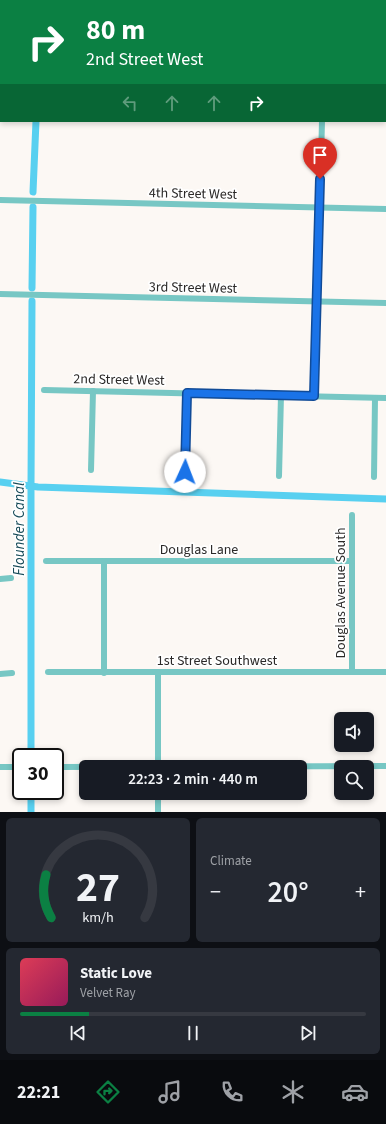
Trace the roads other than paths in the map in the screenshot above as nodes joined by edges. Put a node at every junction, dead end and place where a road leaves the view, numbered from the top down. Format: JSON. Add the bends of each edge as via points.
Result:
{"nodes":[{"id":1,"x":322,"y":122,"type":"edge"},
{"id":2,"x":0,"y":200,"type":"edge"},
{"id":3,"x":320,"y":208,"type":"junction"},
{"id":4,"x":386,"y":209,"type":"edge"},
{"id":5,"x":0,"y":294,"type":"edge"},
{"id":6,"x":317,"y":302,"type":"junction"},
{"id":7,"x":386,"y":303,"type":"edge"},
{"id":8,"x":44,"y":390,"type":"dead end"},
{"id":9,"x":93,"y":391,"type":"junction"},
{"id":10,"x":187,"y":393,"type":"junction"},
{"id":11,"x":281,"y":395,"type":"junction"},
{"id":12,"x":314,"y":396,"type":"junction"},
{"id":13,"x":375,"y":398,"type":"junction"},
{"id":14,"x":386,"y":398,"type":"edge"},
{"id":15,"x":90,"y":470,"type":"dead end"},
{"id":16,"x":185,"y":472,"type":"dead end"},
{"id":17,"x":279,"y":476,"type":"dead end"},
{"id":18,"x":374,"y":477,"type":"dead end"},
{"id":19,"x":352,"y":515,"type":"dead end"},
{"id":20,"x":352,"y":560,"type":"junction"},
{"id":21,"x":46,"y":561,"type":"dead end"},
{"id":22,"x":104,"y":561,"type":"junction"},
{"id":23,"x":11,"y":578,"type":"dead end"},
{"id":24,"x":0,"y":579,"type":"edge"},
{"id":25,"x":48,"y":672,"type":"dead end"},
{"id":26,"x":352,"y":672,"type":"junction"},
{"id":27,"x":386,"y":672,"type":"edge"},
{"id":28,"x":12,"y":673,"type":"dead end"},
{"id":29,"x":104,"y":673,"type":"junction"},
{"id":30,"x":158,"y":673,"type":"junction"},
{"id":31,"x":0,"y":674,"type":"edge"},
{"id":32,"x":158,"y":760,"type":"edge"},
{"id":33,"x":307,"y":766,"type":"edge"},
{"id":34,"x":386,"y":766,"type":"edge"},
{"id":35,"x":0,"y":767,"type":"edge"},
{"id":36,"x":12,"y":767,"type":"dead end"},
{"id":37,"x":64,"y":767,"type":"edge"},
{"id":38,"x":79,"y":767,"type":"edge"},
{"id":39,"x":158,"y":800,"type":"edge"},
{"id":40,"x":158,"y":812,"type":"edge"}],
"edges":[{"from":1,"to":3,"type":"street"},
{"from":2,"to":3,"type":"street","name":"4th Street West"},
{"from":3,"to":4,"type":"street","name":"4th Street West"},
{"from":3,"to":6,"type":"street"},
{"from":5,"to":6,"type":"street","name":"3rd Street West"},
{"from":6,"to":7,"type":"street","name":"3rd Street West"},
{"from":6,"to":12,"type":"street"},
{"from":8,"to":9,"type":"street","name":"2nd Street West"},
{"from":9,"to":10,"type":"street","name":"2nd Street West"},
{"from":9,"to":15,"type":"street"},
{"from":10,"to":11,"type":"street","name":"2nd Street West"},
{"from":10,"to":16,"type":"street"},
{"from":11,"to":12,"type":"street","name":"2nd Street West"},
{"from":11,"to":17,"type":"street"},
{"from":12,"to":13,"type":"street","name":"2nd Street West"},
{"from":13,"to":14,"type":"street","name":"2nd Street West"},
{"from":13,"to":18,"type":"street"},
{"from":19,"to":20,"type":"street","name":"Douglas Avenue South"},
{"from":20,"to":22,"type":"street","name":"Douglas Lane"},
{"from":20,"to":26,"type":"street","name":"Douglas Avenue South"},
{"from":21,"to":22,"type":"street","name":"Douglas Lane"},
{"from":22,"to":29,"type":"street"},
{"from":23,"to":24,"type":"street"},
{"from":25,"to":29,"type":"street","name":"1st Street Southwest"},
{"from":26,"to":27,"type":"street","name":"1st Street Southwest"},
{"from":26,"to":30,"type":"street","name":"1st Street Southwest"},
{"from":28,"to":31,"type":"street"},
{"from":29,"to":30,"type":"street","name":"1st Street Southwest"},
{"from":30,"to":32,"type":"street"},
{"from":33,"to":34,"type":"street"},
{"from":35,"to":36,"type":"street"},
{"from":37,"to":38,"type":"street"},
{"from":39,"to":40,"type":"street"}]}
